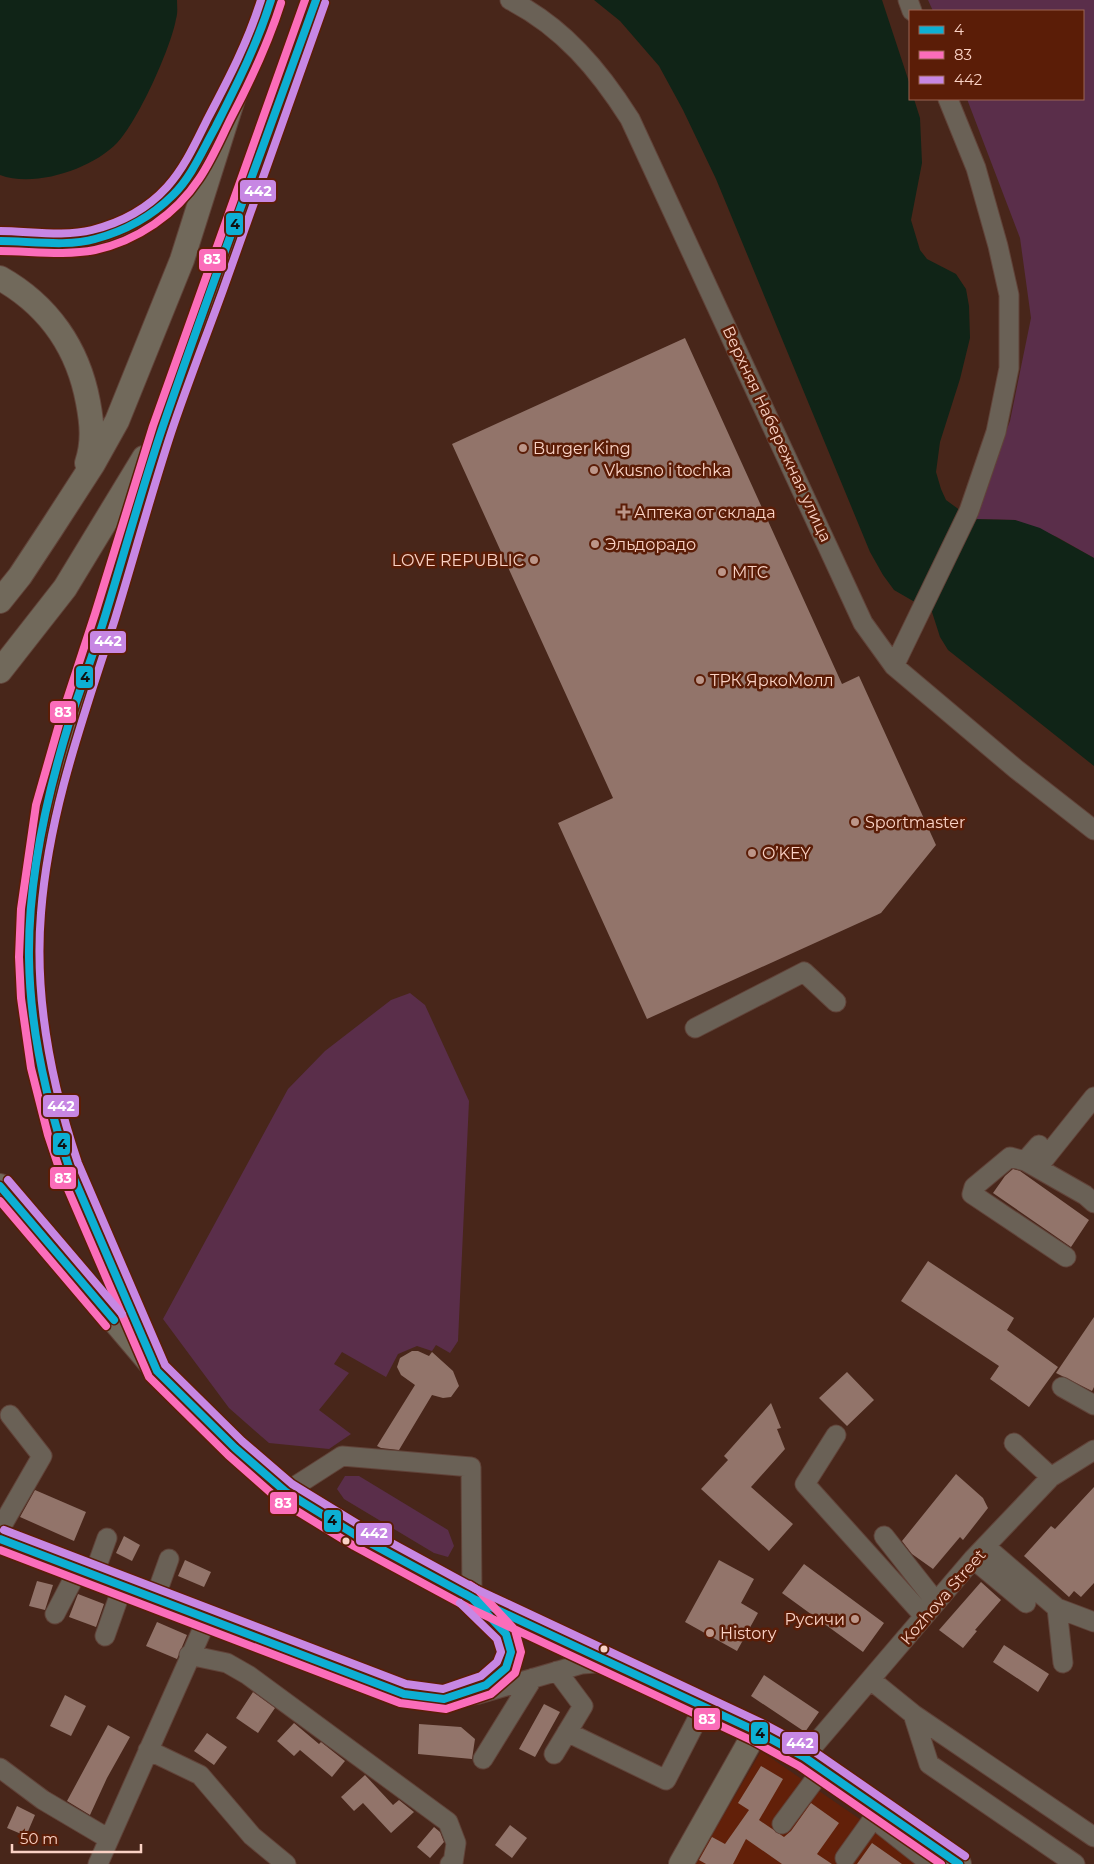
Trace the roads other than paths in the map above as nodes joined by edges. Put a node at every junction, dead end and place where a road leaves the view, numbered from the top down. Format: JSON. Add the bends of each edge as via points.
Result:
{"nodes":[{"id":1,"x":510,"y":0,"type":"edge"},
{"id":2,"x":270,"y":3,"type":"edge"},
{"id":3,"x":312,"y":10,"type":"edge"},
{"id":4,"x":238,"y":83,"type":"junction"},
{"id":5,"x":948,"y":100,"type":"edge"},
{"id":6,"x":0,"y":242,"type":"edge"},
{"id":7,"x":0,"y":278,"type":"edge"},
{"id":8,"x":162,"y":429,"type":"junction"},
{"id":9,"x":82,"y":479,"type":"junction"},
{"id":10,"x":0,"y":601,"type":"edge"},
{"id":11,"x":894,"y":666,"type":"junction"},
{"id":12,"x":0,"y":671,"type":"edge"},
{"id":13,"x":1094,"y":830,"type":"edge"},
{"id":14,"x":836,"y":1002,"type":"dead end"},
{"id":15,"x":695,"y":1028,"type":"dead end"},
{"id":16,"x":1094,"y":1097,"type":"edge"},
{"id":17,"x":1038,"y":1146,"type":"dead end"},
{"id":18,"x":1031,"y":1164,"type":"junction"},
{"id":19,"x":0,"y":1186,"type":"edge"},
{"id":20,"x":1094,"y":1203,"type":"edge"},
{"id":21,"x":1066,"y":1256,"type":"dead end"},
{"id":22,"x":157,"y":1371,"type":"junction"},
{"id":23,"x":1062,"y":1387,"type":"dead end"},
{"id":24,"x":1094,"y":1405,"type":"edge"},
{"id":25,"x":10,"y":1415,"type":"dead end"},
{"id":26,"x":836,"y":1435,"type":"dead end"},
{"id":27,"x":1014,"y":1443,"type":"dead end"},
{"id":28,"x":1091,"y":1456,"type":"edge"},
{"id":29,"x":1051,"y":1477,"type":"junction"},
{"id":30,"x":286,"y":1492,"type":"junction"},
{"id":31,"x":0,"y":1529,"type":"edge"},
{"id":32,"x":884,"y":1536,"type":"dead end"},
{"id":33,"x":107,"y":1538,"type":"dead end"},
{"id":34,"x":0,"y":1539,"type":"edge"},
{"id":35,"x":979,"y":1553,"type":"junction"},
{"id":36,"x":169,"y":1559,"type":"dead end"},
{"id":37,"x":86,"y":1571,"type":"junction"},
{"id":38,"x":123,"y":1585,"type":"junction"},
{"id":39,"x":155,"y":1598,"type":"junction"},
{"id":40,"x":472,"y":1598,"type":"junction"},
{"id":41,"x":1026,"y":1603,"type":"dead end"},
{"id":42,"x":1057,"y":1608,"type":"junction"},
{"id":43,"x":930,"y":1609,"type":"junction"},
{"id":44,"x":55,"y":1614,"type":"dead end"},
{"id":45,"x":207,"y":1619,"type":"junction"},
{"id":46,"x":1094,"y":1622,"type":"edge"},
{"id":47,"x":105,"y":1636,"type":"dead end"},
{"id":48,"x":190,"y":1655,"type":"junction"},
{"id":49,"x":611,"y":1662,"type":"junction"},
{"id":50,"x":1063,"y":1663,"type":"dead end"},
{"id":51,"x":557,"y":1671,"type":"junction"},
{"id":52,"x":532,"y":1678,"type":"junction"},
{"id":53,"x":871,"y":1680,"type":"junction"},
{"id":54,"x":444,"y":1699,"type":"junction"},
{"id":55,"x":704,"y":1706,"type":"junction"},
{"id":56,"x":913,"y":1714,"type":"junction"},
{"id":57,"x":756,"y":1731,"type":"junction"},
{"id":58,"x":567,"y":1732,"type":"junction"},
{"id":59,"x":148,"y":1750,"type":"junction"},
{"id":60,"x":554,"y":1754,"type":"dead end"},
{"id":61,"x":483,"y":1759,"type":"dead end"},
{"id":62,"x":813,"y":1764,"type":"junction"},
{"id":63,"x":0,"y":1768,"type":"edge"},
{"id":64,"x":862,"y":1797,"type":"junction"},
{"id":65,"x":876,"y":1816,"type":"junction"},
{"id":66,"x":782,"y":1824,"type":"dead end"},
{"id":67,"x":1094,"y":1836,"type":"edge"},
{"id":68,"x":109,"y":1839,"type":"junction"},
{"id":69,"x":845,"y":1858,"type":"dead end"},
{"id":70,"x":98,"y":1864,"type":"edge"},
{"id":71,"x":286,"y":1864,"type":"edge"},
{"id":72,"x":450,"y":1864,"type":"edge"},
{"id":73,"x":681,"y":1864,"type":"edge"},
{"id":74,"x":931,"y":1864,"type":"edge"},
{"id":75,"x":959,"y":1864,"type":"edge"},
{"id":76,"x":1075,"y":1864,"type":"edge"}],
"edges":[{"from":1,"to":11,"type":"street","name":"Верхняя Набережная улица","via":[[554,29],[586,58],[630,120],[863,623]]},
{"from":2,"to":4,"type":"main road","via":[[260,36]]},
{"from":3,"to":8,"type":"main road"},
{"from":4,"to":6,"type":"main road","via":[[191,173],[173,196],[146,218],[93,240]]},
{"from":4,"to":9,"type":"main road","via":[[182,260],[155,330],[117,421]]},
{"from":5,"to":11,"type":"street","via":[[976,168],[998,246],[1009,295],[1009,368],[996,432],[968,511]]},
{"from":7,"to":9,"type":"main road","via":[[26,294],[47,314],[67,341],[79,366],[92,420],[92,442]]},
{"from":8,"to":12,"type":"main road","via":[[65,588]]},
{"from":8,"to":22,"type":"main road","via":[[48,799],[31,910],[29,957],[36,1037],[57,1132]]},
{"from":9,"to":10,"type":"main road","via":[[20,576]]},
{"from":11,"to":13,"type":"street","name":"Верхняя Набережная улица"},
{"from":14,"to":15,"type":"street","via":[[804,972]]},
{"from":16,"to":18,"type":"street"},
{"from":17,"to":18,"type":"street"},
{"from":18,"to":20,"type":"street"},
{"from":18,"to":21,"type":"street","via":[[1010,1157],[974,1188],[972,1194]]},
{"from":19,"to":22,"type":"main road"},
{"from":22,"to":30,"type":"main road","via":[[203,1418]]},
{"from":23,"to":24,"type":"street"},
{"from":25,"to":31,"type":"street","via":[[42,1456]]},
{"from":26,"to":43,"type":"street","via":[[805,1484]]},
{"from":27,"to":29,"type":"street"},
{"from":28,"to":29,"type":"street","name":"Kozhova Street"},
{"from":29,"to":35,"type":"street","name":"Kozhova Street"},
{"from":30,"to":40,"type":"main road","via":[[358,1537]]},
{"from":30,"to":40,"type":"street","via":[[342,1456],[471,1467]]},
{"from":32,"to":43,"type":"street"},
{"from":33,"to":37,"type":"street"},
{"from":34,"to":37,"type":"street"},
{"from":35,"to":41,"type":"street"},
{"from":35,"to":42,"type":"street"},
{"from":35,"to":43,"type":"street","name":"Kozhova Street"},
{"from":36,"to":39,"type":"street"},
{"from":37,"to":38,"type":"street"},
{"from":37,"to":44,"type":"street"},
{"from":38,"to":39,"type":"street"},
{"from":38,"to":47,"type":"street"},
{"from":39,"to":45,"type":"street"},
{"from":40,"to":49,"type":"main road"},
{"from":40,"to":54,"type":"main road","via":[[504,1630],[511,1648],[511,1659],[491,1682]]},
{"from":42,"to":46,"type":"street"},
{"from":42,"to":50,"type":"street"},
{"from":43,"to":53,"type":"street","name":"Kozhova Street"},
{"from":45,"to":48,"type":"street"},
{"from":45,"to":54,"type":"street","via":[[404,1694]]},
{"from":48,"to":59,"type":"street"},
{"from":48,"to":72,"type":"street","via":[[227,1663],[248,1675],[448,1822],[456,1843],[453,1863]]},
{"from":49,"to":51,"type":"street","via":[[582,1664]]},
{"from":49,"to":55,"type":"main road"},
{"from":51,"to":52,"type":"street"},
{"from":51,"to":58,"type":"street","via":[[583,1706]]},
{"from":52,"to":54,"type":"street","via":[[479,1694]]},
{"from":52,"to":61,"type":"street"},
{"from":53,"to":56,"type":"street"},
{"from":53,"to":62,"type":"street","name":"Kozhova Street"},
{"from":55,"to":57,"type":"main road"},
{"from":55,"to":58,"type":"street","via":[[666,1780]]},
{"from":56,"to":67,"type":"street"},
{"from":56,"to":76,"type":"street","via":[[929,1764]]},
{"from":57,"to":62,"type":"main road"},
{"from":57,"to":73,"type":"main road"},
{"from":58,"to":60,"type":"street"},
{"from":59,"to":68,"type":"street"},
{"from":59,"to":71,"type":"street","via":[[200,1775],[252,1836]]},
{"from":62,"to":64,"type":"main road"},
{"from":62,"to":66,"type":"street","name":"Kozhova Street"},
{"from":63,"to":68,"type":"street","via":[[43,1800]]},
{"from":64,"to":65,"type":"street"},
{"from":64,"to":75,"type":"main road"},
{"from":65,"to":69,"type":"street"},
{"from":65,"to":74,"type":"street","via":[[882,1826]]},
{"from":68,"to":70,"type":"street"}]}
